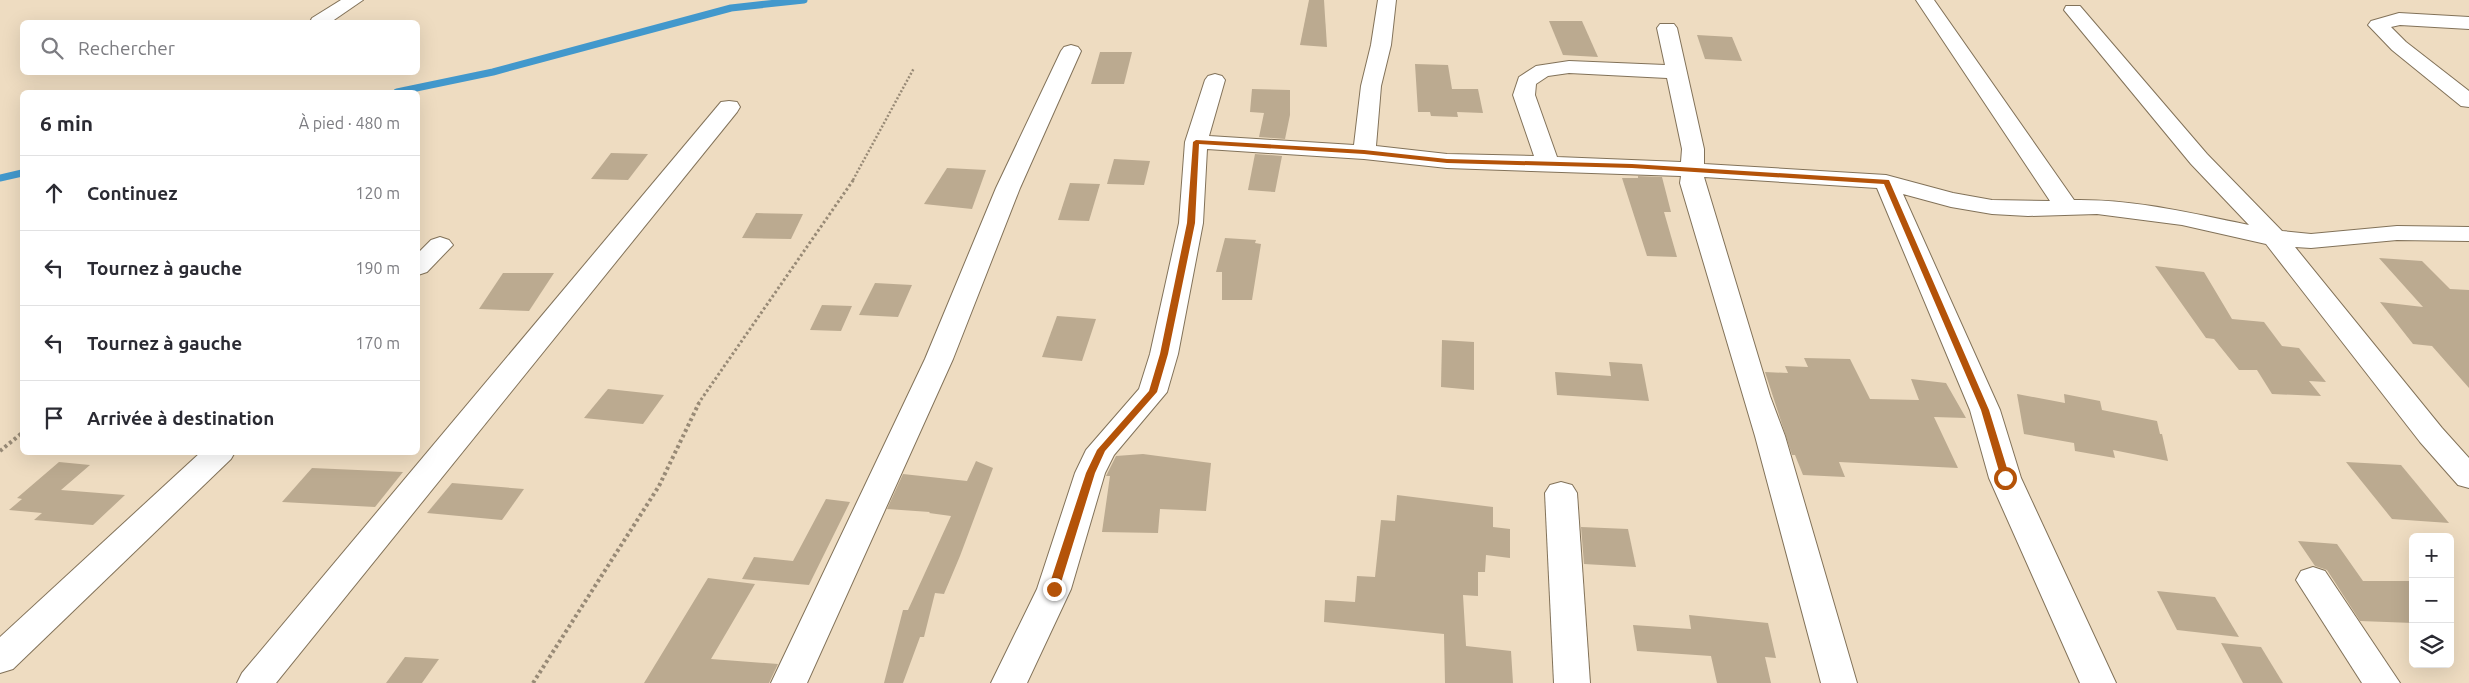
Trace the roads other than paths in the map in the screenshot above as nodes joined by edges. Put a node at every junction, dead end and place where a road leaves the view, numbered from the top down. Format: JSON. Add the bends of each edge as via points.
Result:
{"nodes":[{"id":1,"x":354,"y":0,"type":"edge"},
{"id":2,"x":1387,"y":0,"type":"edge"},
{"id":3,"x":1925,"y":0,"type":"edge"},
{"id":4,"x":2073,"y":10,"type":"dead end"},
{"id":5,"x":322,"y":20,"type":"edge"},
{"id":6,"x":2469,"y":23,"type":"edge"},
{"id":7,"x":1667,"y":28,"type":"dead end"},
{"id":8,"x":1070,"y":51,"type":"dead end"},
{"id":9,"x":1675,"y":72,"type":"junction"},
{"id":10,"x":1215,"y":80,"type":"dead end"},
{"id":11,"x":2469,"y":101,"type":"edge"},
{"id":12,"x":729,"y":106,"type":"dead end"},
{"id":13,"x":1196,"y":142,"type":"junction"},
{"id":14,"x":1364,"y":152,"type":"junction"},
{"id":15,"x":1548,"y":164,"type":"junction"},
{"id":16,"x":1692,"y":170,"type":"junction"},
{"id":17,"x":1886,"y":182,"type":"junction"},
{"id":18,"x":2066,"y":206,"type":"junction"},
{"id":19,"x":2275,"y":238,"type":"junction"},
{"id":20,"x":2465,"y":239,"type":"edge"},
{"id":21,"x":440,"y":245,"type":"dead end"},
{"id":22,"x":420,"y":265,"type":"edge"},
{"id":23,"x":217,"y":455,"type":"edge"},
{"id":24,"x":2469,"y":477,"type":"edge"},
{"id":25,"x":1561,"y":493,"type":"dead end"},
{"id":26,"x":2313,"y":580,"type":"dead end"},
{"id":27,"x":0,"y":659,"type":"edge"},
{"id":28,"x":255,"y":683,"type":"edge"},
{"id":29,"x":789,"y":683,"type":"edge"},
{"id":30,"x":1008,"y":683,"type":"edge"},
{"id":31,"x":1572,"y":683,"type":"edge"},
{"id":32,"x":1839,"y":683,"type":"edge"},
{"id":33,"x":2098,"y":683,"type":"edge"},
{"id":34,"x":2382,"y":683,"type":"edge"}],
"edges":[{"from":1,"to":5,"type":"street"},
{"from":2,"to":14,"type":"street","via":[[1371,86]]},
{"from":3,"to":18,"type":"street"},
{"from":4,"to":19,"type":"street","via":[[2199,159]]},
{"from":6,"to":11,"type":"street","via":[[2399,19],[2378,25]]},
{"from":7,"to":9,"type":"street"},
{"from":8,"to":29,"type":"street","via":[[1008,188],[939,359]]},
{"from":9,"to":15,"type":"street","via":[[1570,67],[1543,70],[1526,81],[1524,95]]},
{"from":9,"to":16,"type":"street","via":[[1693,149]]},
{"from":10,"to":13,"type":"street"},
{"from":12,"to":28,"type":"street"},
{"from":13,"to":14,"type":"street"},
{"from":13,"to":30,"type":"street","via":[[1191,223],[1164,354],[1152,392],[1101,450],[1090,473],[1054,589]]},
{"from":14,"to":15,"type":"street","via":[[1447,161]]},
{"from":15,"to":16,"type":"street"},
{"from":16,"to":17,"type":"street"},
{"from":16,"to":32,"type":"street","via":[[1692,183],[1770,436]]},
{"from":17,"to":18,"type":"street","via":[[1992,208]]},
{"from":17,"to":33,"type":"street","via":[[1985,410],[2005,478]]},
{"from":18,"to":19,"type":"street","via":[[2182,218]]},
{"from":19,"to":20,"type":"street","via":[[2311,241],[2397,233]]},
{"from":19,"to":24,"type":"street"},
{"from":21,"to":22,"type":"street"},
{"from":23,"to":27,"type":"street"},
{"from":25,"to":31,"type":"street"},
{"from":26,"to":34,"type":"street"}]}
